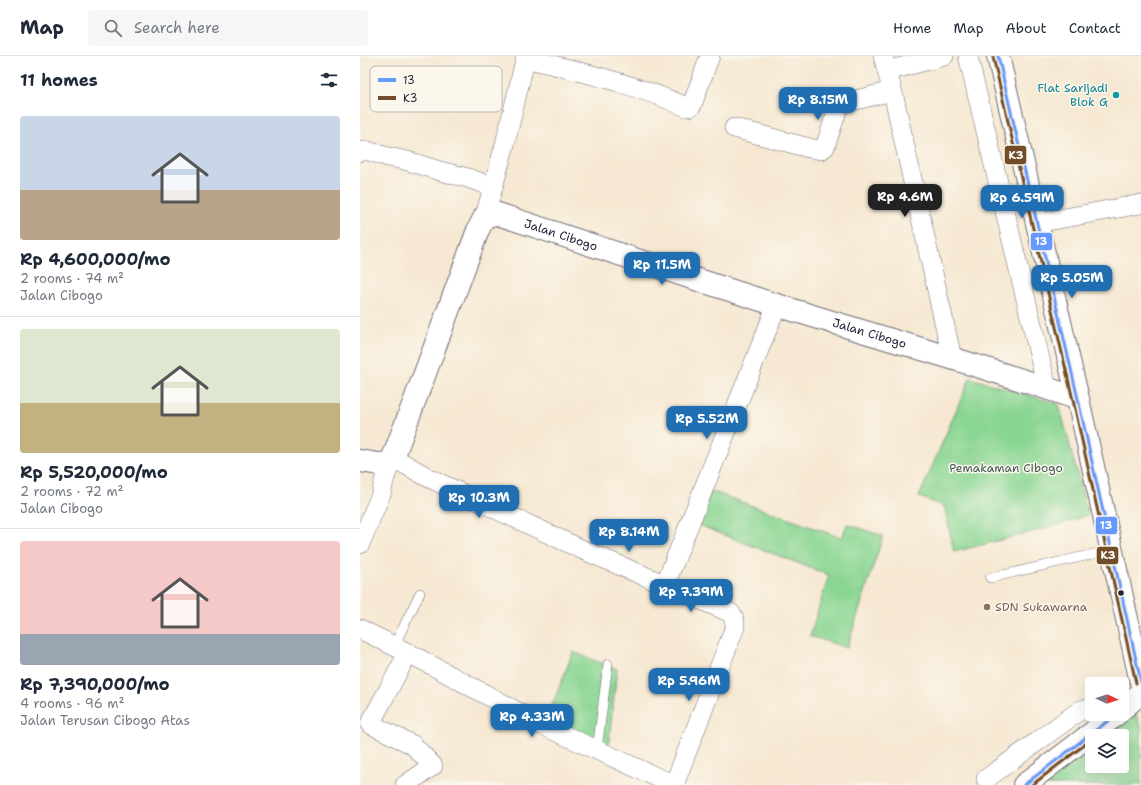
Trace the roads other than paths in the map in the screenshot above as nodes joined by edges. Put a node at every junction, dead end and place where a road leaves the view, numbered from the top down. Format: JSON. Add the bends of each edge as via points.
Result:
{"nodes":[{"id":1,"x":710,"y":56,"type":"edge"},
{"id":2,"x":944,"y":56,"type":"edge"},
{"id":3,"x":968,"y":56,"type":"edge"},
{"id":4,"x":998,"y":56,"type":"edge"},
{"id":5,"x":526,"y":57,"type":"edge"},
{"id":6,"x":885,"y":63,"type":"edge"},
{"id":7,"x":892,"y":91,"type":"junction"},
{"id":8,"x":734,"y":128,"type":"dead end"},
{"id":9,"x":360,"y":152,"type":"edge"},
{"id":10,"x":493,"y":187,"type":"junction"},
{"id":11,"x":1141,"y":204,"type":"edge"},
{"id":12,"x":485,"y":216,"type":"junction"},
{"id":13,"x":1037,"y":223,"type":"junction"},
{"id":14,"x":778,"y":306,"type":"junction"},
{"id":15,"x":952,"y":358,"type":"junction"},
{"id":16,"x":1047,"y":388,"type":"junction"},
{"id":17,"x":1078,"y":399,"type":"junction"},
{"id":18,"x":360,"y":461,"type":"edge"},
{"id":19,"x":392,"y":461,"type":"junction"},
{"id":20,"x":360,"y":544,"type":"edge"},
{"id":21,"x":1111,"y":550,"type":"junction"},
{"id":22,"x":990,"y":578,"type":"dead end"},
{"id":23,"x":665,"y":585,"type":"junction"},
{"id":24,"x":420,"y":593,"type":"dead end"},
{"id":25,"x":360,"y":629,"type":"edge"},
{"id":26,"x":401,"y":650,"type":"junction"},
{"id":27,"x":608,"y":664,"type":"dead end"},
{"id":28,"x":1141,"y":682,"type":"edge"},
{"id":29,"x":1141,"y":693,"type":"edge"},
{"id":30,"x":1129,"y":704,"type":"edge"},
{"id":31,"x":1085,"y":709,"type":"edge"},
{"id":32,"x":1096,"y":721,"type":"edge"},
{"id":33,"x":597,"y":750,"type":"junction"},
{"id":34,"x":986,"y":779,"type":"dead end"},
{"id":35,"x":405,"y":785,"type":"edge"},
{"id":36,"x":674,"y":785,"type":"edge"},
{"id":37,"x":1024,"y":785,"type":"edge"}],
"edges":[{"from":1,"to":5,"type":"street","via":[[690,107]]},
{"from":2,"to":6,"type":"street"},
{"from":3,"to":16,"type":"street"},
{"from":4,"to":13,"type":"street"},
{"from":5,"to":10,"type":"street","via":[[506,144]]},
{"from":6,"to":7,"type":"street"},
{"from":7,"to":8,"type":"street","via":[[839,106],[825,147],[821,150]]},
{"from":7,"to":15,"type":"street"},
{"from":9,"to":10,"type":"street","via":[[368,151],[408,161]]},
{"from":10,"to":12,"type":"street"},
{"from":11,"to":13,"type":"street"},
{"from":12,"to":14,"type":"street","name":"Jalan Cibogo","via":[[498,214]]},
{"from":12,"to":19,"type":"street"},
{"from":13,"to":17,"type":"street"},
{"from":14,"to":15,"type":"street","name":"Jalan Cibogo"},
{"from":14,"to":23,"type":"street"},
{"from":15,"to":16,"type":"street","name":"Jalan Cibogo"},
{"from":16,"to":17,"type":"street","name":"Jalan Cibogo"},
{"from":17,"to":21,"type":"street"},
{"from":18,"to":19,"type":"street","via":[[378,464]]},
{"from":19,"to":20,"type":"street"},
{"from":19,"to":23,"type":"street"},
{"from":21,"to":22,"type":"lane"},
{"from":21,"to":28,"type":"street"},
{"from":23,"to":36,"type":"street","via":[[729,612],[733,615],[735,626]]},
{"from":24,"to":26,"type":"lane"},
{"from":25,"to":26,"type":"street"},
{"from":26,"to":33,"type":"street","via":[[542,725]]},
{"from":26,"to":35,"type":"street","via":[[370,724],[413,745],[433,766]]},
{"from":27,"to":33,"type":"lane"},
{"from":29,"to":30,"type":"street"},
{"from":31,"to":34,"type":"street","via":[[1079,711]]},
{"from":32,"to":37,"type":"street"},
{"from":33,"to":36,"type":"street"}]}
